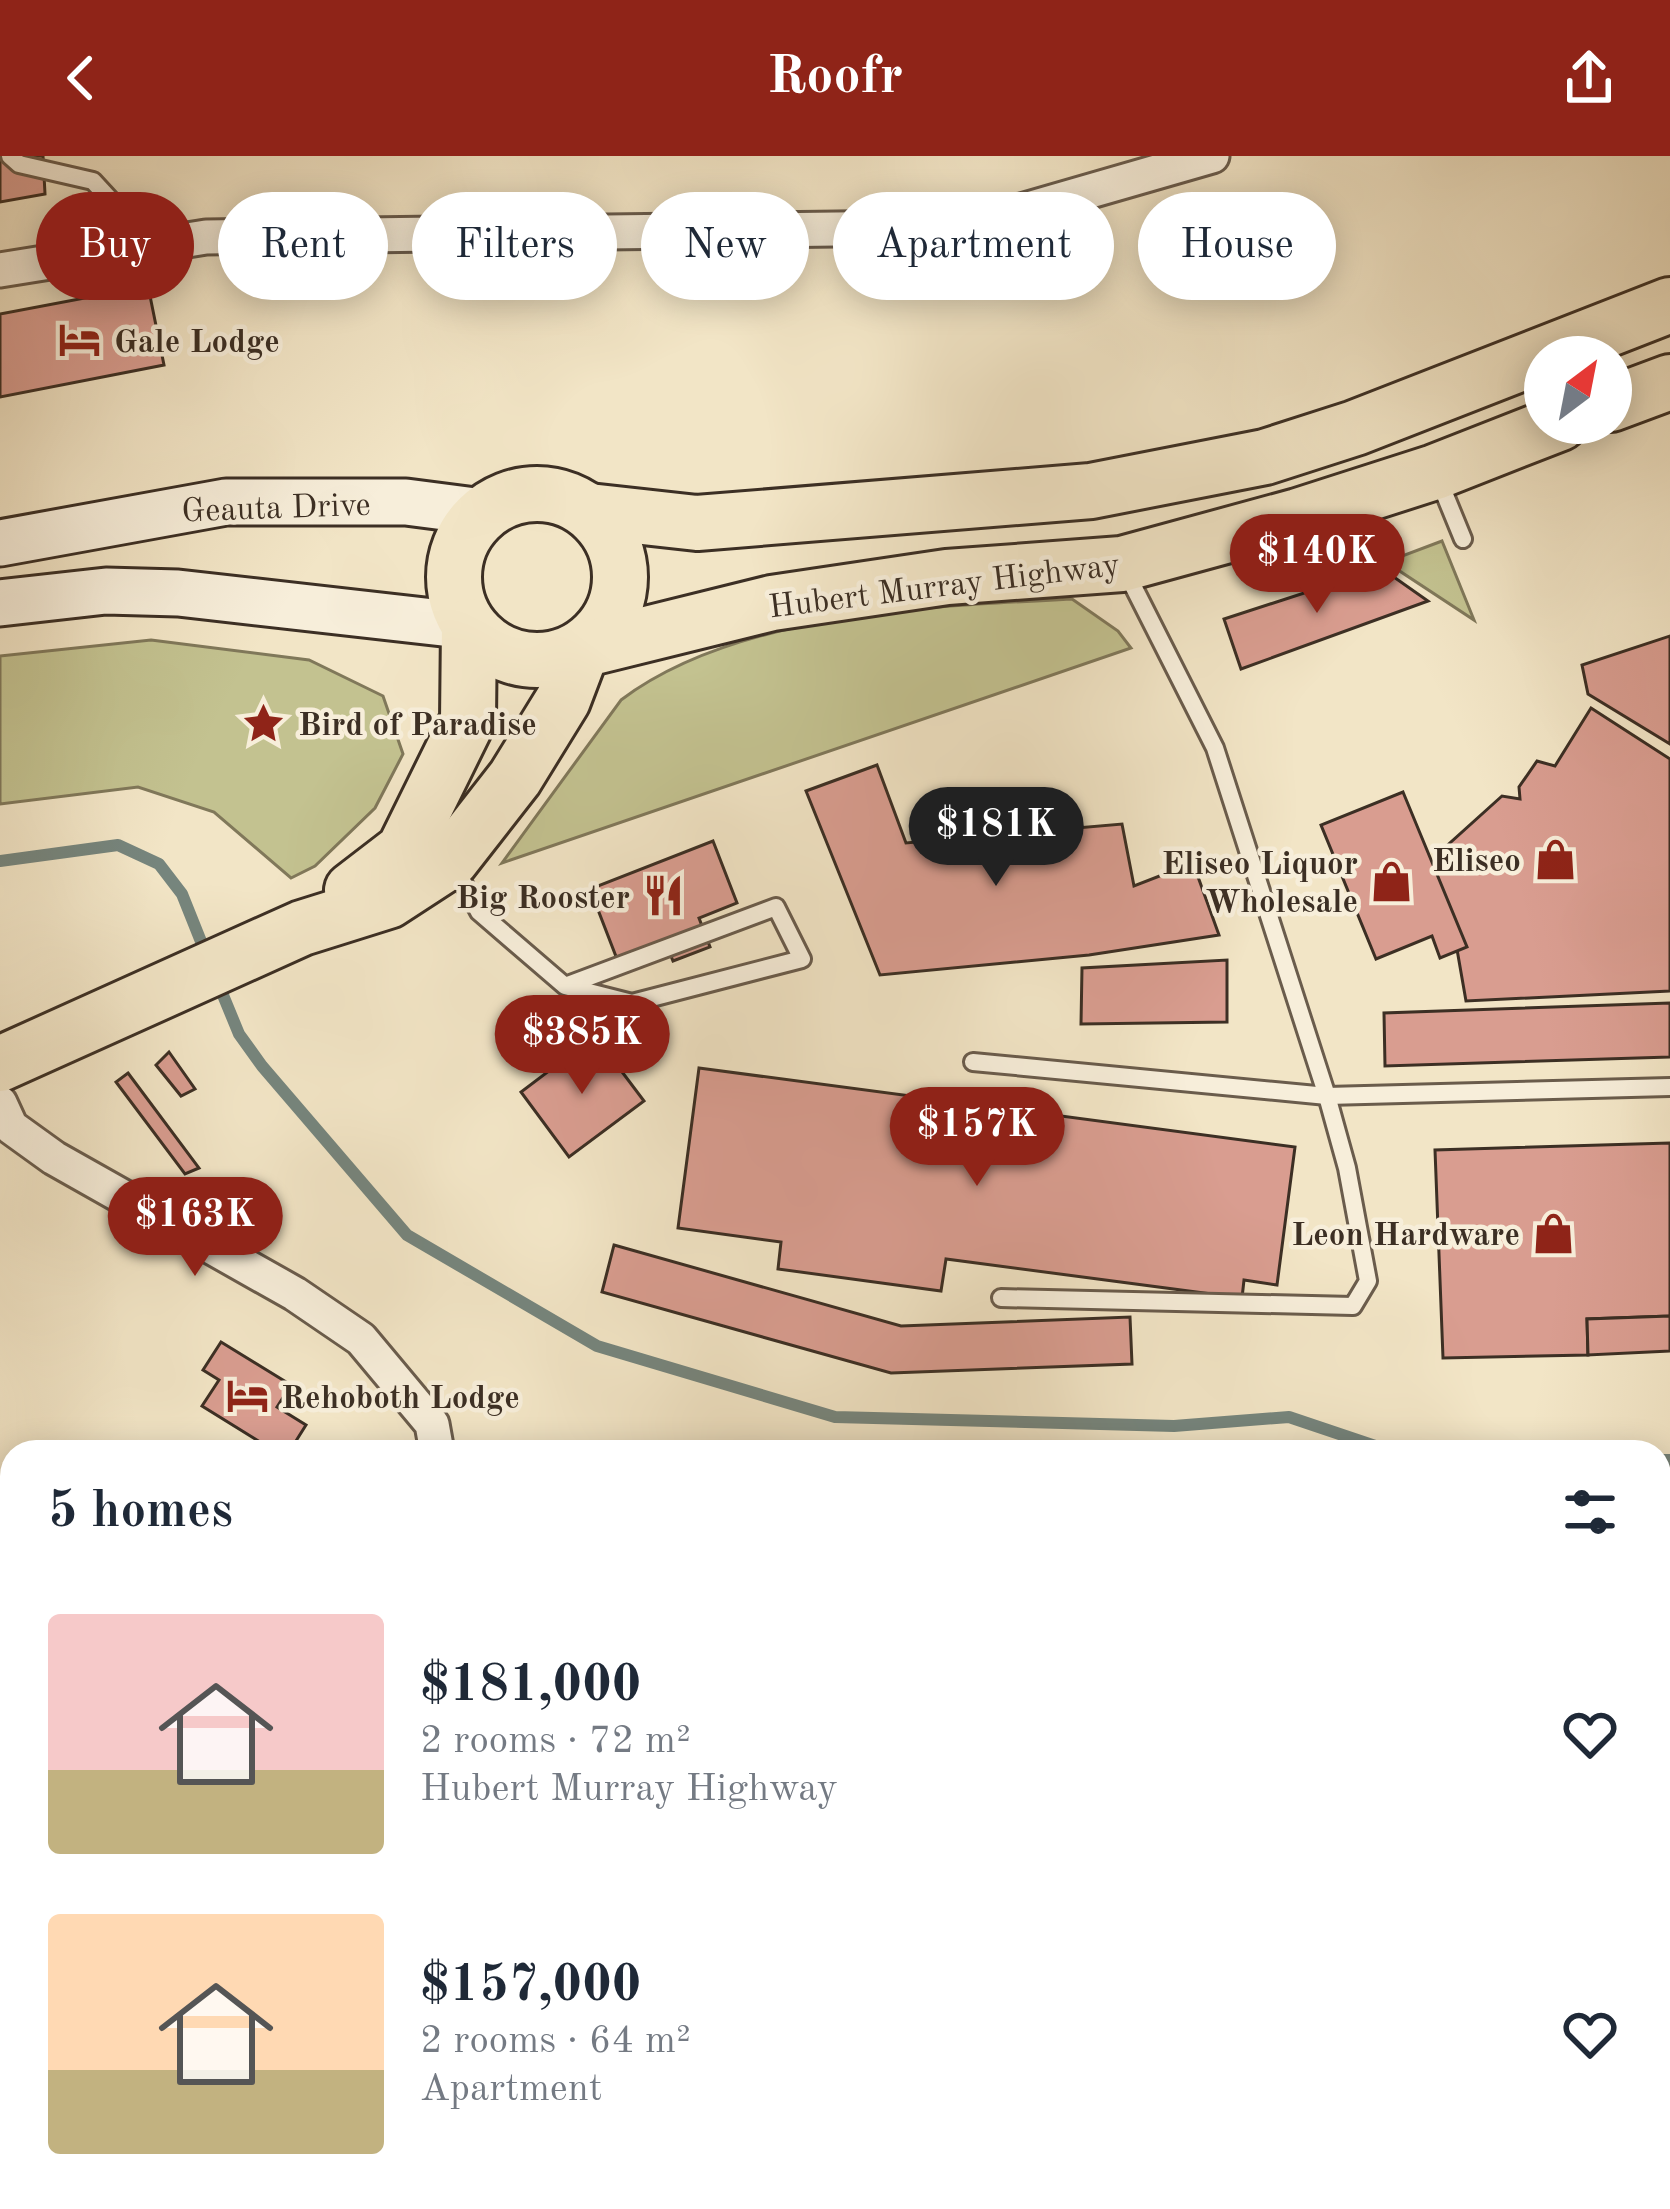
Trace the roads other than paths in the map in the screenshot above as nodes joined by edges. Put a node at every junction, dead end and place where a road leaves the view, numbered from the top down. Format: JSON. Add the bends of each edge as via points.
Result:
{"nodes":[{"id":1,"x":10,"y":156,"type":"edge"},
{"id":2,"x":1212,"y":156,"type":"edge"},
{"id":3,"x":103,"y":192,"type":"edge"},
{"id":4,"x":194,"y":239,"type":"edge"},
{"id":5,"x":36,"y":264,"type":"edge"},
{"id":6,"x":0,"y":270,"type":"edge"},
{"id":7,"x":1670,"y":305,"type":"edge"},
{"id":8,"x":1670,"y":382,"type":"edge"},
{"id":9,"x":1632,"y":396,"type":"edge"},
{"id":10,"x":1524,"y":437,"type":"edge"},
{"id":11,"x":1435,"y":472,"type":"junction"},
{"id":12,"x":483,"y":512,"type":"junction"},
{"id":13,"x":590,"y":512,"type":"junction"},
{"id":14,"x":1463,"y":539,"type":"dead end"},
{"id":15,"x":0,"y":543,"type":"edge"},
{"id":16,"x":1122,"y":564,"type":"junction"},
{"id":17,"x":0,"y":603,"type":"edge"},
{"id":18,"x":470,"y":626,"type":"junction"},
{"id":19,"x":582,"y":650,"type":"junction"},
{"id":20,"x":451,"y":860,"type":"junction"},
{"id":21,"x":302,"y":928,"type":"junction"},
{"id":22,"x":565,"y":986,"type":"junction"},
{"id":23,"x":973,"y":1062,"type":"dead end"},
{"id":24,"x":5,"y":1075,"type":"edge"},
{"id":25,"x":1670,"y":1087,"type":"edge"},
{"id":26,"x":1327,"y":1096,"type":"junction"},
{"id":27,"x":1001,"y":1298,"type":"dead end"},
{"id":28,"x":435,"y":1440,"type":"edge"}],
"edges":[{"from":1,"to":3,"type":"lane","via":[[93,181]]},
{"from":2,"to":4,"type":"street","via":[[1021,212],[911,228]]},
{"from":5,"to":6,"type":"street"},
{"from":7,"to":13,"type":"highway","via":[[1265,457],[1090,491],[697,523]]},
{"from":8,"to":9,"type":"highway"},
{"from":10,"to":11,"type":"highway","name":"Hubert Murray Highway"},
{"from":11,"to":14,"type":"lane"},
{"from":11,"to":16,"type":"highway","name":"Hubert Murray Highway"},
{"from":12,"to":13,"type":"highway","via":[[535,493]]},
{"from":12,"to":15,"type":"main road","name":"Geauta Drive","via":[[406,502],[226,502]]},
{"from":12,"to":18,"type":"highway","via":[[455,558],[458,608]]},
{"from":13,"to":19,"type":"highway","via":[[618,555],[621,580],[616,606]]},
{"from":16,"to":19,"type":"highway","name":"Hubert Murray Highway","via":[[947,577],[772,603]]},
{"from":16,"to":26,"type":"lane","via":[[1215,748]]},
{"from":17,"to":18,"type":"main road","via":[[178,592]]},
{"from":18,"to":19,"type":"highway","via":[[494,649],[524,660]]},
{"from":18,"to":21,"type":"highway","via":[[468,720],[404,850]]},
{"from":19,"to":20,"type":"highway","via":[[563,700],[515,778]]},
{"from":20,"to":21,"type":"highway","via":[[388,901]]},
{"from":20,"to":22,"type":"lane","via":[[479,912]]},
{"from":21,"to":24,"type":"highway"},
{"from":22,"to":22,"type":"lane","via":[[632,1003],[802,959],[776,907]]},
{"from":23,"to":26,"type":"lane"},
{"from":24,"to":28,"type":"street","via":[[11,1126],[361,1339],[432,1424]]},
{"from":25,"to":26,"type":"lane"},
{"from":26,"to":27,"type":"lane","via":[[1368,1281],[1353,1306]]}]}
